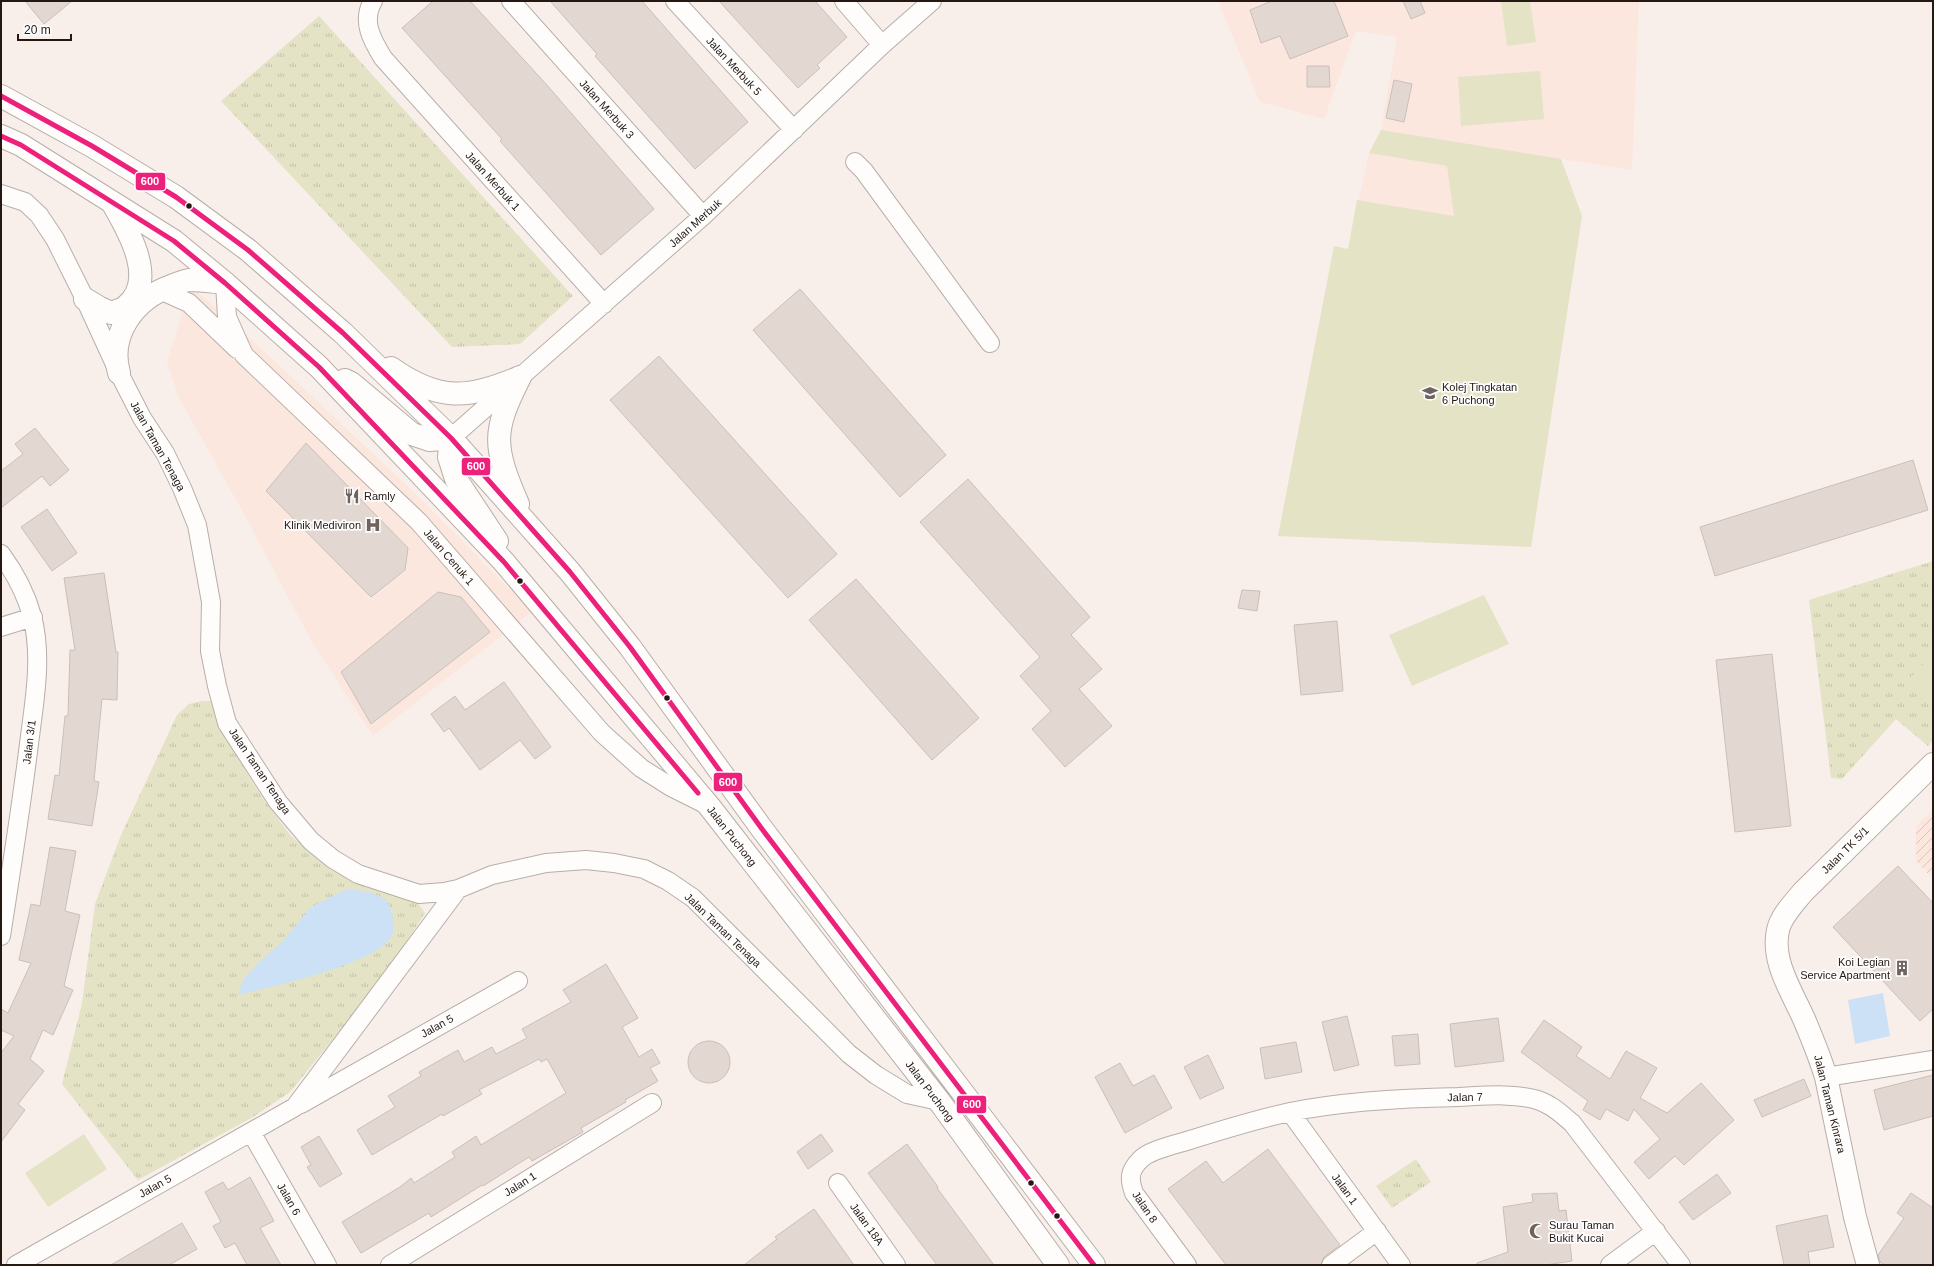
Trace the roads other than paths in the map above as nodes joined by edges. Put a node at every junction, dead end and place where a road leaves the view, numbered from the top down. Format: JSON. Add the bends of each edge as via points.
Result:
{"nodes":[{"id":1,"x":373,"y":1,"type":"edge"},
{"id":2,"x":511,"y":1,"type":"edge"},
{"id":3,"x":675,"y":1,"type":"edge"},
{"id":4,"x":844,"y":1,"type":"edge"},
{"id":5,"x":932,"y":1,"type":"edge"},
{"id":6,"x":882,"y":45,"type":"junction"},
{"id":7,"x":1,"y":96,"type":"edge"},
{"id":8,"x":794,"y":130,"type":"junction"},
{"id":9,"x":1,"y":136,"type":"edge"},
{"id":10,"x":855,"y":162,"type":"dead end"},
{"id":11,"x":1,"y":194,"type":"edge"},
{"id":12,"x":111,"y":201,"type":"junction"},
{"id":13,"x":703,"y":216,"type":"junction"},
{"id":14,"x":225,"y":283,"type":"junction"},
{"id":15,"x":160,"y":290,"type":"junction"},
{"id":16,"x":85,"y":299,"type":"junction"},
{"id":17,"x":604,"y":304,"type":"junction"},
{"id":18,"x":343,"y":333,"type":"junction"},
{"id":19,"x":990,"y":343,"type":"dead end"},
{"id":20,"x":244,"y":355,"type":"junction"},
{"id":21,"x":318,"y":368,"type":"junction"},
{"id":22,"x":118,"y":373,"type":"junction"},
{"id":23,"x":520,"y":377,"type":"junction"},
{"id":24,"x":451,"y":438,"type":"junction"},
{"id":25,"x":524,"y":518,"type":"junction"},
{"id":26,"x":1,"y":554,"type":"edge"},
{"id":27,"x":504,"y":562,"type":"junction"},
{"id":28,"x":33,"y":618,"type":"junction"},
{"id":29,"x":1,"y":627,"type":"edge"},
{"id":30,"x":1933,"y":764,"type":"edge"},
{"id":31,"x":709,"y":806,"type":"junction"},
{"id":32,"x":458,"y":889,"type":"junction"},
{"id":33,"x":419,"y":894,"type":"junction"},
{"id":34,"x":424,"y":933,"type":"junction"},
{"id":35,"x":1,"y":936,"type":"edge"},
{"id":36,"x":1776,"y":948,"type":"joint"},
{"id":37,"x":518,"y":981,"type":"dead end"},
{"id":38,"x":1933,"y":1060,"type":"edge"},
{"id":39,"x":1826,"y":1077,"type":"junction"},
{"id":40,"x":939,"y":1102,"type":"junction"},
{"id":41,"x":652,"y":1103,"type":"dead end"},
{"id":42,"x":295,"y":1107,"type":"junction"},
{"id":43,"x":1290,"y":1112,"type":"junction"},
{"id":44,"x":250,"y":1132,"type":"junction"},
{"id":45,"x":1177,"y":1144,"type":"joint"},
{"id":46,"x":838,"y":1183,"type":"dead end"},
{"id":47,"x":1376,"y":1231,"type":"junction"},
{"id":48,"x":1656,"y":1231,"type":"junction"},
{"id":49,"x":16,"y":1265,"type":"edge"},
{"id":50,"x":327,"y":1265,"type":"edge"},
{"id":51,"x":390,"y":1265,"type":"edge"},
{"id":52,"x":896,"y":1265,"type":"edge"},
{"id":53,"x":1058,"y":1265,"type":"edge"},
{"id":54,"x":1094,"y":1265,"type":"edge"},
{"id":55,"x":1187,"y":1265,"type":"edge"},
{"id":56,"x":1331,"y":1265,"type":"edge"},
{"id":57,"x":1401,"y":1265,"type":"edge"},
{"id":58,"x":1610,"y":1265,"type":"edge"},
{"id":59,"x":1680,"y":1265,"type":"edge"},
{"id":60,"x":1868,"y":1265,"type":"edge"}],
"edges":[{"from":1,"to":17,"type":"street","name":"Jalan Merbuk 1","via":[[369,8],[368,26],[383,58]]},
{"from":2,"to":13,"type":"street","name":"Jalan Merbuk 3"},
{"from":3,"to":8,"type":"street","name":"Jalan Merbuk 5"},
{"from":4,"to":6,"type":"street"},
{"from":5,"to":6,"type":"street","name":"Jalan Merbuk"},
{"from":6,"to":8,"type":"street","name":"Jalan Merbuk"},
{"from":7,"to":18,"type":"main road","via":[[92,146],[176,197],[248,250]]},
{"from":8,"to":13,"type":"street","name":"Jalan Merbuk"},
{"from":9,"to":12,"type":"main road","name":"Jalan Puchong","via":[[21,145]]},
{"from":10,"to":19,"type":"street"},
{"from":11,"to":16,"type":"street","name":"Jalan Taman Tenaga","via":[[25,202],[39,214],[55,239]]},
{"from":12,"to":14,"type":"main road","name":"Jalan Puchong","via":[[174,241]]},
{"from":12,"to":16,"type":"main road","via":[[133,242],[139,262],[138,292],[125,307],[111,313]]},
{"from":13,"to":17,"type":"street","name":"Jalan Merbuk"},
{"from":14,"to":15,"type":"main road","via":[[188,280]]},
{"from":14,"to":20,"type":"street","name":"Jalan Cenuk 1","via":[[227,317]]},
{"from":14,"to":21,"type":"main road","name":"Jalan Puchong"},
{"from":15,"to":20,"type":"street","via":[[189,303]]},
{"from":15,"to":22,"type":"main road","via":[[140,305],[120,332],[115,359]]},
{"from":16,"to":22,"type":"street","name":"Jalan Taman Tenaga"},
{"from":17,"to":23,"type":"street","name":"Jalan Merbuk"},
{"from":18,"to":23,"type":"main road","via":[[399,373],[423,387],[442,392],[469,394],[497,387]]},
{"from":18,"to":24,"type":"main road"},
{"from":20,"to":31,"type":"street","name":"Jalan Cenuk 1","via":[[419,522],[602,733],[641,768]]},
{"from":21,"to":24,"type":"main road","via":[[351,383],[412,434],[430,440]]},
{"from":21,"to":27,"type":"main road","name":"Jalan Puchong"},
{"from":22,"to":33,"type":"street","name":"Jalan Taman Tenaga","via":[[142,418],[165,453],[197,525],[211,602],[210,650],[228,723],[278,802],[311,841],[333,859],[358,874]]},
{"from":23,"to":24,"type":"street","name":"Jalan Merbuk"},
{"from":23,"to":25,"type":"main road","via":[[506,405],[498,437],[508,481]]},
{"from":24,"to":25,"type":"main road"},
{"from":24,"to":27,"type":"main road","via":[[449,458],[456,479],[497,540]]},
{"from":25,"to":54,"type":"main road","via":[[630,647],[767,836]]},
{"from":26,"to":28,"type":"street","name":"Jalan 3/1","via":[[23,590]]},
{"from":27,"to":31,"type":"main road","name":"Jalan Puchong"},
{"from":28,"to":29,"type":"street"},
{"from":28,"to":35,"type":"street","name":"Jalan 3/1","via":[[37,653],[33,710],[18,831]]},
{"from":30,"to":36,"type":"main road","name":"Jalan TK 5/1","via":[[1803,892],[1785,914],[1778,929]]},
{"from":31,"to":40,"type":"main road","name":"Jalan Puchong"},
{"from":32,"to":33,"type":"street","name":"Jalan Taman Tenaga"},
{"from":32,"to":34,"type":"street","name":"Jalan 5"},
{"from":32,"to":40,"type":"street","name":"Jalan Taman Tenaga","via":[[492,875],[546,863],[586,860],[644,868],[693,898],[849,1054],[907,1094]]},
{"from":33,"to":34,"type":"street","name":"Jalan 5","via":[[430,908]]},
{"from":34,"to":42,"type":"street","name":"Jalan 5"},
{"from":36,"to":39,"type":"main road","name":"Jalan Taman Kinrara","via":[[1784,976],[1820,1056]]},
{"from":37,"to":42,"type":"street","name":"Jalan 5"},
{"from":38,"to":39,"type":"street"},
{"from":39,"to":60,"type":"main road","name":"Jalan Taman Kinrara","via":[[1855,1217]]},
{"from":40,"to":53,"type":"main road","name":"Jalan Puchong"},
{"from":41,"to":51,"type":"street","name":"Jalan 1"},
{"from":42,"to":44,"type":"street","name":"Jalan 5"},
{"from":43,"to":45,"type":"street","name":"Jalan 7"},
{"from":43,"to":47,"type":"street","name":"Jalan 1"},
{"from":43,"to":48,"type":"street","name":"Jalan 7","via":[[1360,1102],[1429,1097],[1511,1096],[1535,1099],[1554,1107],[1572,1123]]},
{"from":44,"to":49,"type":"street","name":"Jalan 5"},
{"from":44,"to":50,"type":"street","name":"Jalan 6"},
{"from":45,"to":55,"type":"street","name":"Jalan 8","via":[[1141,1158],[1132,1169],[1130,1181],[1134,1193]]},
{"from":46,"to":52,"type":"street","name":"Jalan 18A"},
{"from":47,"to":56,"type":"street"},
{"from":47,"to":57,"type":"street","name":"Jalan 1"},
{"from":48,"to":58,"type":"street"},
{"from":48,"to":59,"type":"street","name":"Jalan 7"}]}
